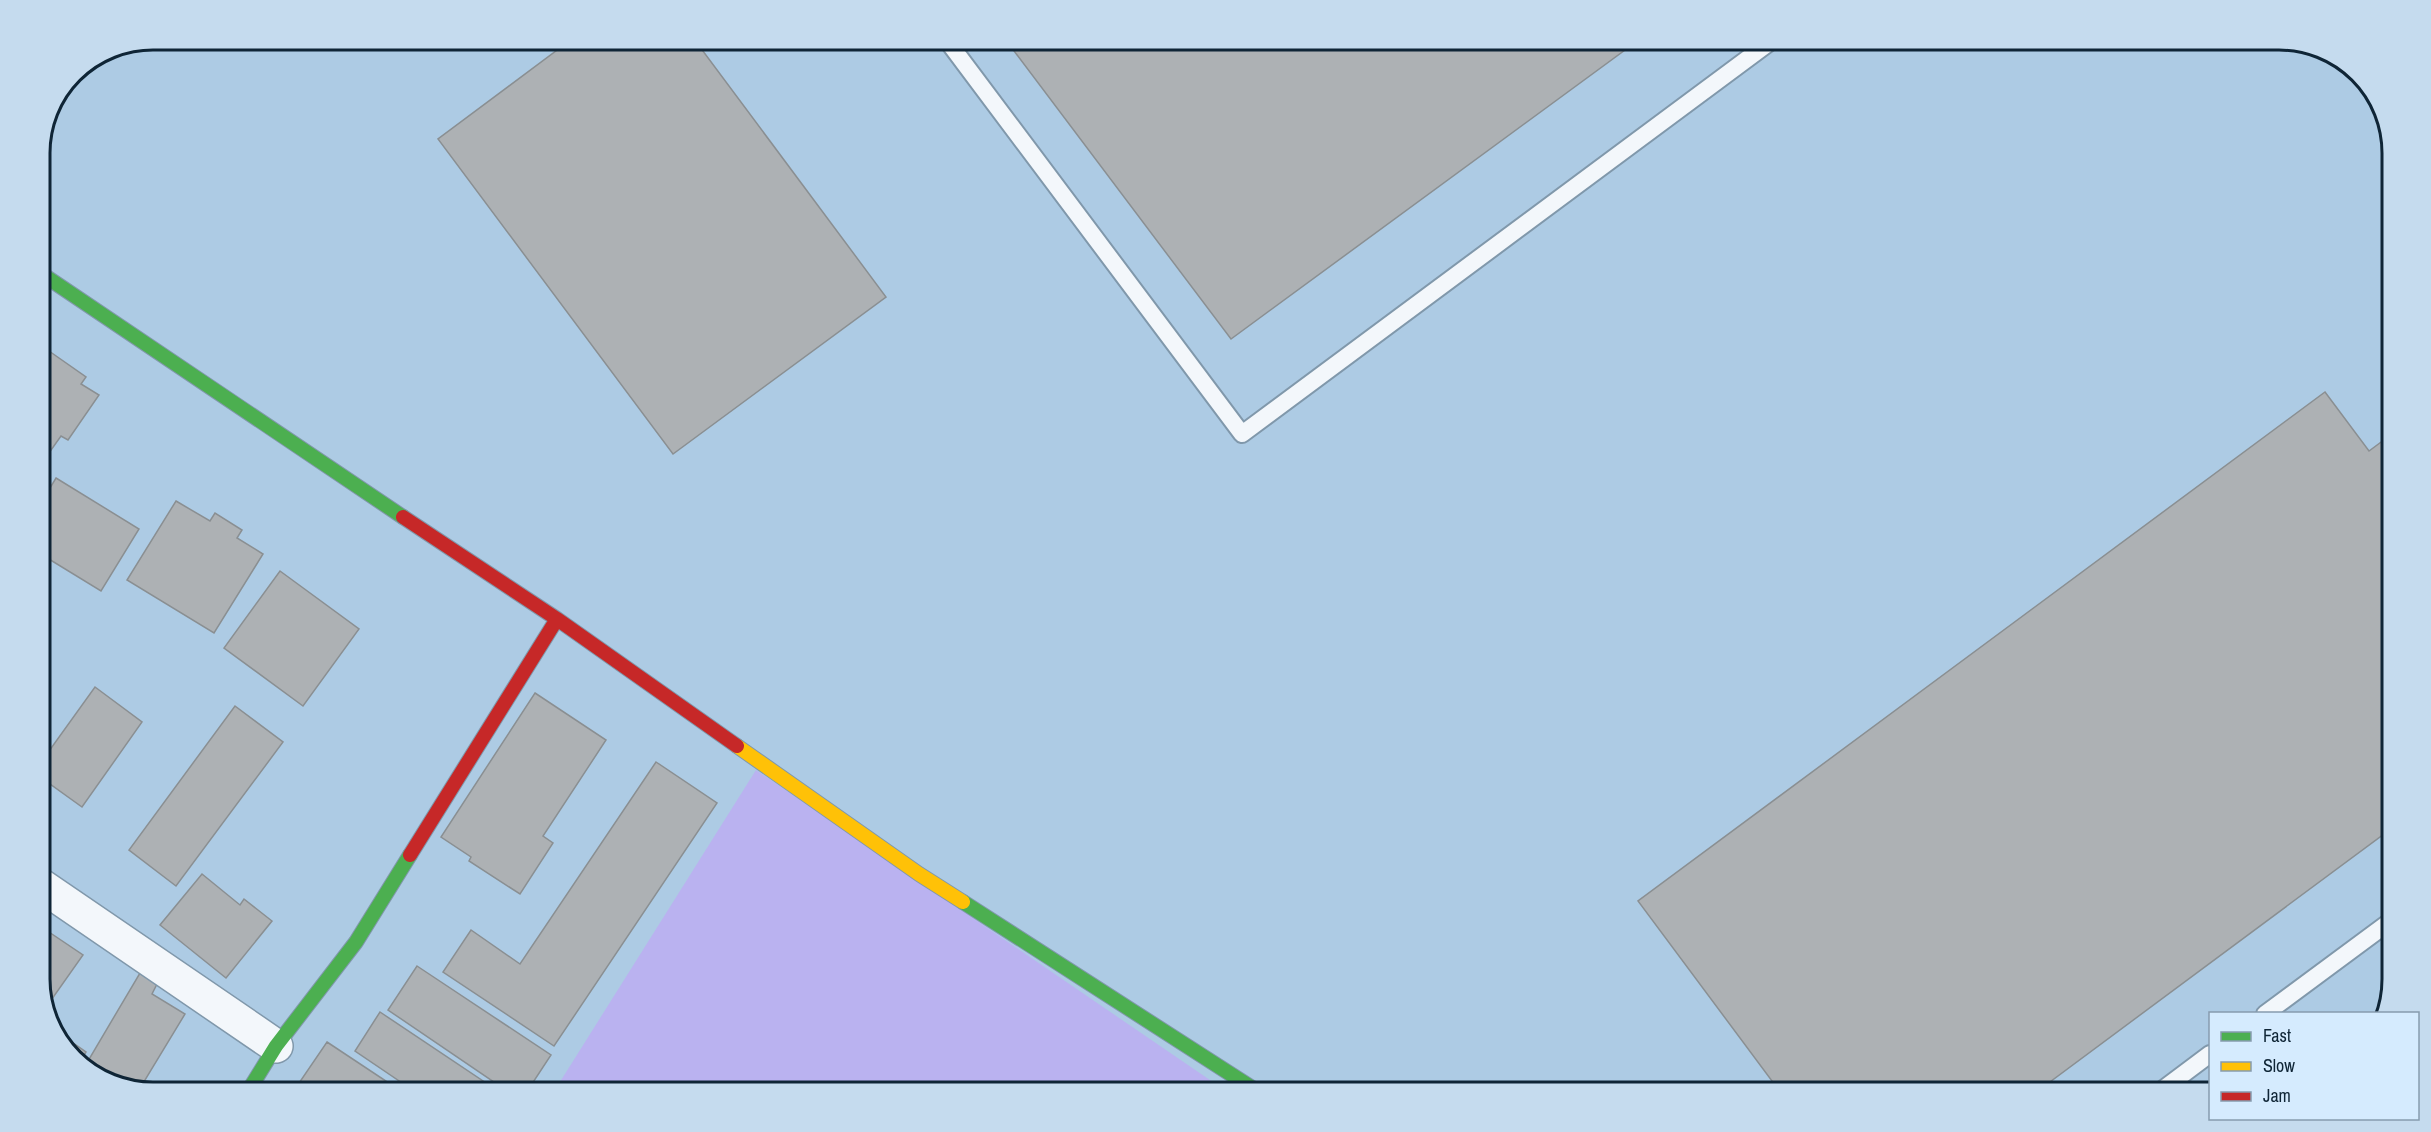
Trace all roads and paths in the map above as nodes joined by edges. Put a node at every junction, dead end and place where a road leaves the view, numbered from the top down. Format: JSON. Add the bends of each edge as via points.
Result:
{"nodes":[{"id":1,"x":954,"y":50,"type":"edge"},
{"id":2,"x":1759,"y":50,"type":"edge"},
{"id":3,"x":50,"y":279,"type":"edge"},
{"id":4,"x":557,"y":619,"type":"junction"},
{"id":5,"x":50,"y":891,"type":"edge"},
{"id":6,"x":2382,"y":927,"type":"edge"},
{"id":7,"x":2268,"y":1012,"type":"edge"},
{"id":8,"x":276,"y":1046,"type":"junction"},
{"id":9,"x":2209,"y":1055,"type":"edge"},
{"id":10,"x":254,"y":1082,"type":"edge"},
{"id":11,"x":1243,"y":1082,"type":"edge"},
{"id":12,"x":2173,"y":1082,"type":"edge"}],
"edges":[{"from":1,"to":2,"type":"lane","via":[[1242,434]]},
{"from":3,"to":4,"type":"street"},
{"from":4,"to":8,"type":"street","via":[[356,942]]},
{"from":4,"to":11,"type":"street","via":[[919,874]]},
{"from":5,"to":8,"type":"street"},
{"from":6,"to":7,"type":"lane"},
{"from":8,"to":10,"type":"street"},
{"from":9,"to":12,"type":"lane"}]}
